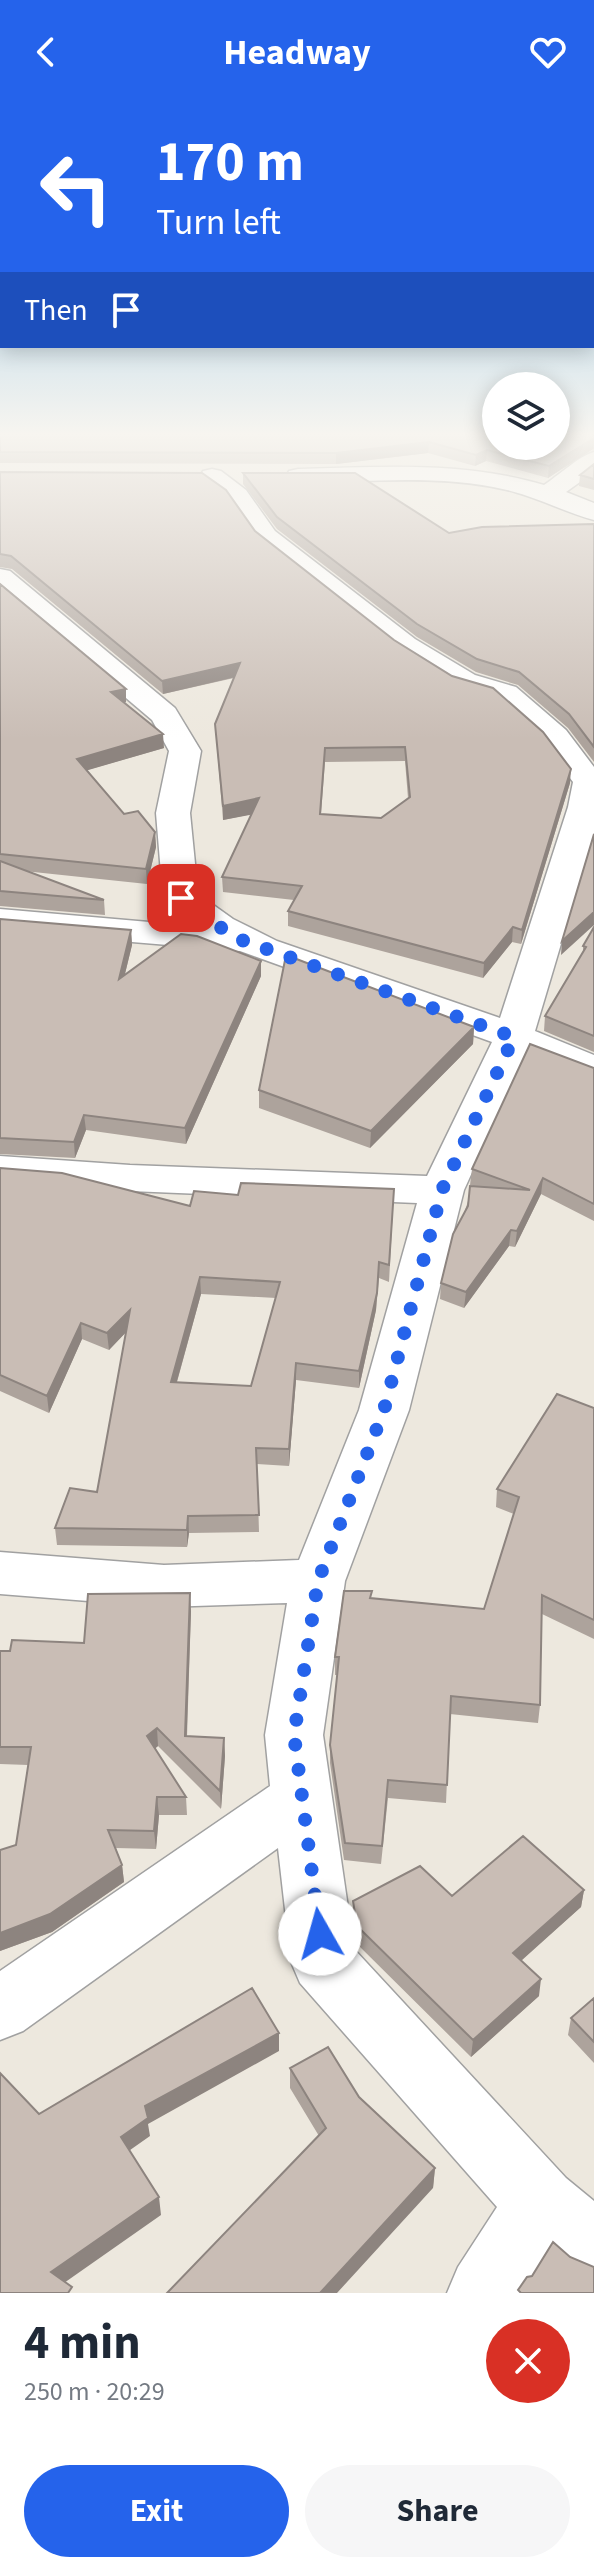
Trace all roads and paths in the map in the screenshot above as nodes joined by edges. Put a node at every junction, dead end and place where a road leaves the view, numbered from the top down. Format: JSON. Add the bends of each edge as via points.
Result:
{"nodes":[{"id":1,"x":265,"y":534,"type":"edge"},
{"id":2,"x":0,"y":577,"type":"edge"},
{"id":3,"x":0,"y":920,"type":"edge"},
{"id":4,"x":244,"y":941,"type":"junction"},
{"id":5,"x":514,"y":1037,"type":"junction"},
{"id":6,"x":594,"y":1069,"type":"edge"},
{"id":7,"x":0,"y":1169,"type":"edge"},
{"id":8,"x":442,"y":1190,"type":"junction"},
{"id":9,"x":0,"y":1573,"type":"edge"},
{"id":10,"x":318,"y":1581,"type":"junction"},
{"id":11,"x":302,"y":1797,"type":"junction"},
{"id":12,"x":0,"y":2009,"type":"edge"},
{"id":13,"x":541,"y":2203,"type":"junction"},
{"id":14,"x":594,"y":2248,"type":"edge"},
{"id":15,"x":484,"y":2293,"type":"edge"}],
"edges":[{"from":1,"to":5,"type":"street","via":[[405,645],[464,681],[505,693],[555,737],[589,782]]},
{"from":2,"to":4,"type":"street","via":[[164,715],[185,751],[173,813],[181,898]]},
{"from":3,"to":4,"type":"street"},
{"from":4,"to":5,"type":"street"},
{"from":5,"to":6,"type":"street"},
{"from":5,"to":8,"type":"street"},
{"from":7,"to":8,"type":"street"},
{"from":8,"to":10,"type":"street","via":[[384,1410]]},
{"from":9,"to":10,"type":"street","via":[[164,1586]]},
{"from":10,"to":11,"type":"street","via":[[294,1735]]},
{"from":11,"to":12,"type":"street"},
{"from":11,"to":13,"type":"street","via":[[323,1962]]},
{"from":13,"to":14,"type":"street"},
{"from":13,"to":15,"type":"street"}]}
